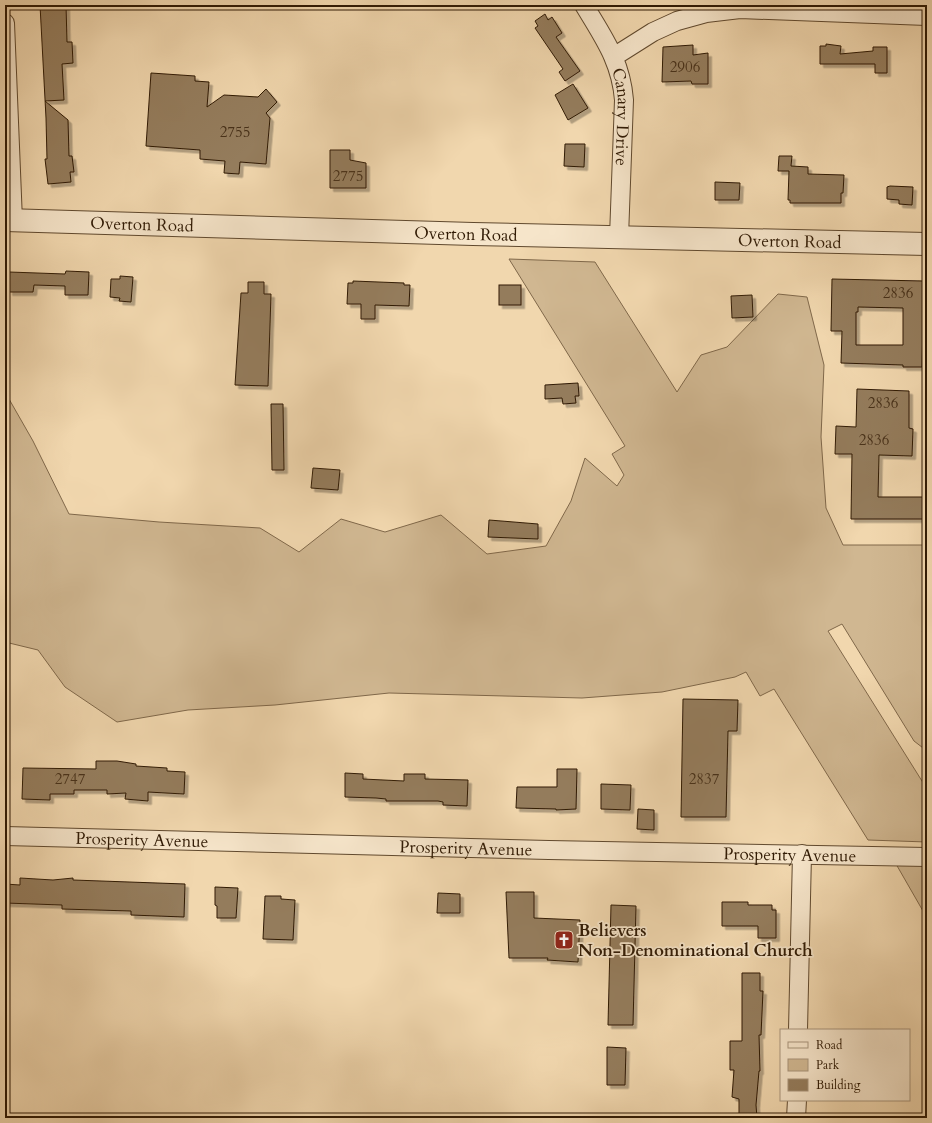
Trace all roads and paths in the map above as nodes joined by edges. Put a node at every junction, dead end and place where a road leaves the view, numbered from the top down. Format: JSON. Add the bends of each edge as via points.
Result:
{"nodes":[{"id":1,"x":584,"y":5,"type":"edge"},
{"id":2,"x":927,"y":16,"type":"edge"},
{"id":3,"x":5,"y":22,"type":"edge"},
{"id":4,"x":615,"y":56,"type":"junction"},
{"id":5,"x":9,"y":221,"type":"edge"},
{"id":6,"x":619,"y":237,"type":"junction"},
{"id":7,"x":927,"y":244,"type":"edge"},
{"id":8,"x":5,"y":836,"type":"edge"},
{"id":9,"x":802,"y":854,"type":"junction"},
{"id":10,"x":927,"y":857,"type":"edge"},
{"id":11,"x":798,"y":1029,"type":"edge"},
{"id":12,"x":797,"y":1101,"type":"edge"},
{"id":13,"x":796,"y":1118,"type":"edge"}],
"edges":[{"from":1,"to":4,"type":"street","name":"Canary Drive"},
{"from":2,"to":4,"type":"street","via":[[740,9],[706,12],[653,32]]},
{"from":3,"to":5,"type":"street"},
{"from":4,"to":6,"type":"street","name":"Canary Drive","via":[[623,82],[624,100]]},
{"from":5,"to":6,"type":"street","name":"Overton Road"},
{"from":6,"to":7,"type":"street","name":"Overton Road"},
{"from":8,"to":9,"type":"street","name":"Prosperity Avenue"},
{"from":9,"to":10,"type":"street","name":"Prosperity Avenue"},
{"from":9,"to":11,"type":"street"},
{"from":12,"to":13,"type":"street"}]}
